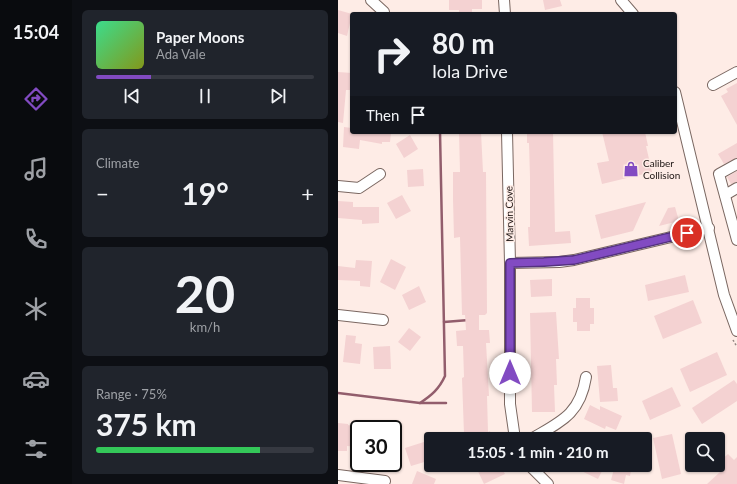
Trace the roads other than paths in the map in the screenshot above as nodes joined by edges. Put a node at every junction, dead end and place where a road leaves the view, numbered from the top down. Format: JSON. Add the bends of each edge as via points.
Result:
{"nodes":[{"id":1,"x":371,"y":0,"type":"edge"},
{"id":2,"x":504,"y":0,"type":"edge"},
{"id":3,"x":621,"y":0,"type":"edge"},
{"id":4,"x":384,"y":12,"type":"dead end"},
{"id":5,"x":505,"y":12,"type":"edge"},
{"id":6,"x":631,"y":12,"type":"edge"},
{"id":7,"x":737,"y":72,"type":"edge"},
{"id":8,"x":713,"y":85,"type":"dead end"},
{"id":9,"x":677,"y":100,"type":"edge"},
{"id":10,"x":507,"y":134,"type":"edge"},
{"id":11,"x":737,"y":164,"type":"edge"},
{"id":12,"x":380,"y":174,"type":"dead end"},
{"id":13,"x":338,"y":186,"type":"edge"},
{"id":14,"x":737,"y":188,"type":"edge"},
{"id":15,"x":725,"y":195,"type":"junction"},
{"id":16,"x":734,"y":217,"type":"edge"},
{"id":17,"x":709,"y":228,"type":"junction"},
{"id":18,"x":737,"y":240,"type":"edge"},
{"id":19,"x":510,"y":263,"type":"junction"},
{"id":20,"x":338,"y":315,"type":"edge"},
{"id":21,"x":383,"y":320,"type":"dead end"},
{"id":22,"x":737,"y":331,"type":"edge"},
{"id":23,"x":586,"y":377,"type":"dead end"},
{"id":24,"x":514,"y":432,"type":"edge"},
{"id":25,"x":543,"y":432,"type":"edge"},
{"id":26,"x":536,"y":472,"type":"edge"},
{"id":27,"x":338,"y":475,"type":"edge"},
{"id":28,"x":385,"y":481,"type":"dead end"},
{"id":29,"x":548,"y":484,"type":"edge"}],
"edges":[{"from":1,"to":4,"type":"street"},
{"from":2,"to":5,"type":"street"},
{"from":3,"to":6,"type":"street"},
{"from":7,"to":8,"type":"street"},
{"from":9,"to":17,"type":"street"},
{"from":10,"to":19,"type":"street","name":"Marvin Cove"},
{"from":11,"to":15,"type":"street","via":[[719,174]]},
{"from":12,"to":13,"type":"street","via":[[359,188]]},
{"from":14,"to":15,"type":"street"},
{"from":15,"to":16,"type":"street"},
{"from":16,"to":18,"type":"street"},
{"from":17,"to":19,"type":"street","via":[[574,260]]},
{"from":17,"to":22,"type":"street","via":[[724,295]]},
{"from":19,"to":24,"type":"street","name":"Marvin Cove","via":[[510,404]]},
{"from":20,"to":21,"type":"street"},
{"from":23,"to":25,"type":"street","via":[[584,389],[572,413]]},
{"from":26,"to":29,"type":"street"},
{"from":27,"to":28,"type":"street"}]}
